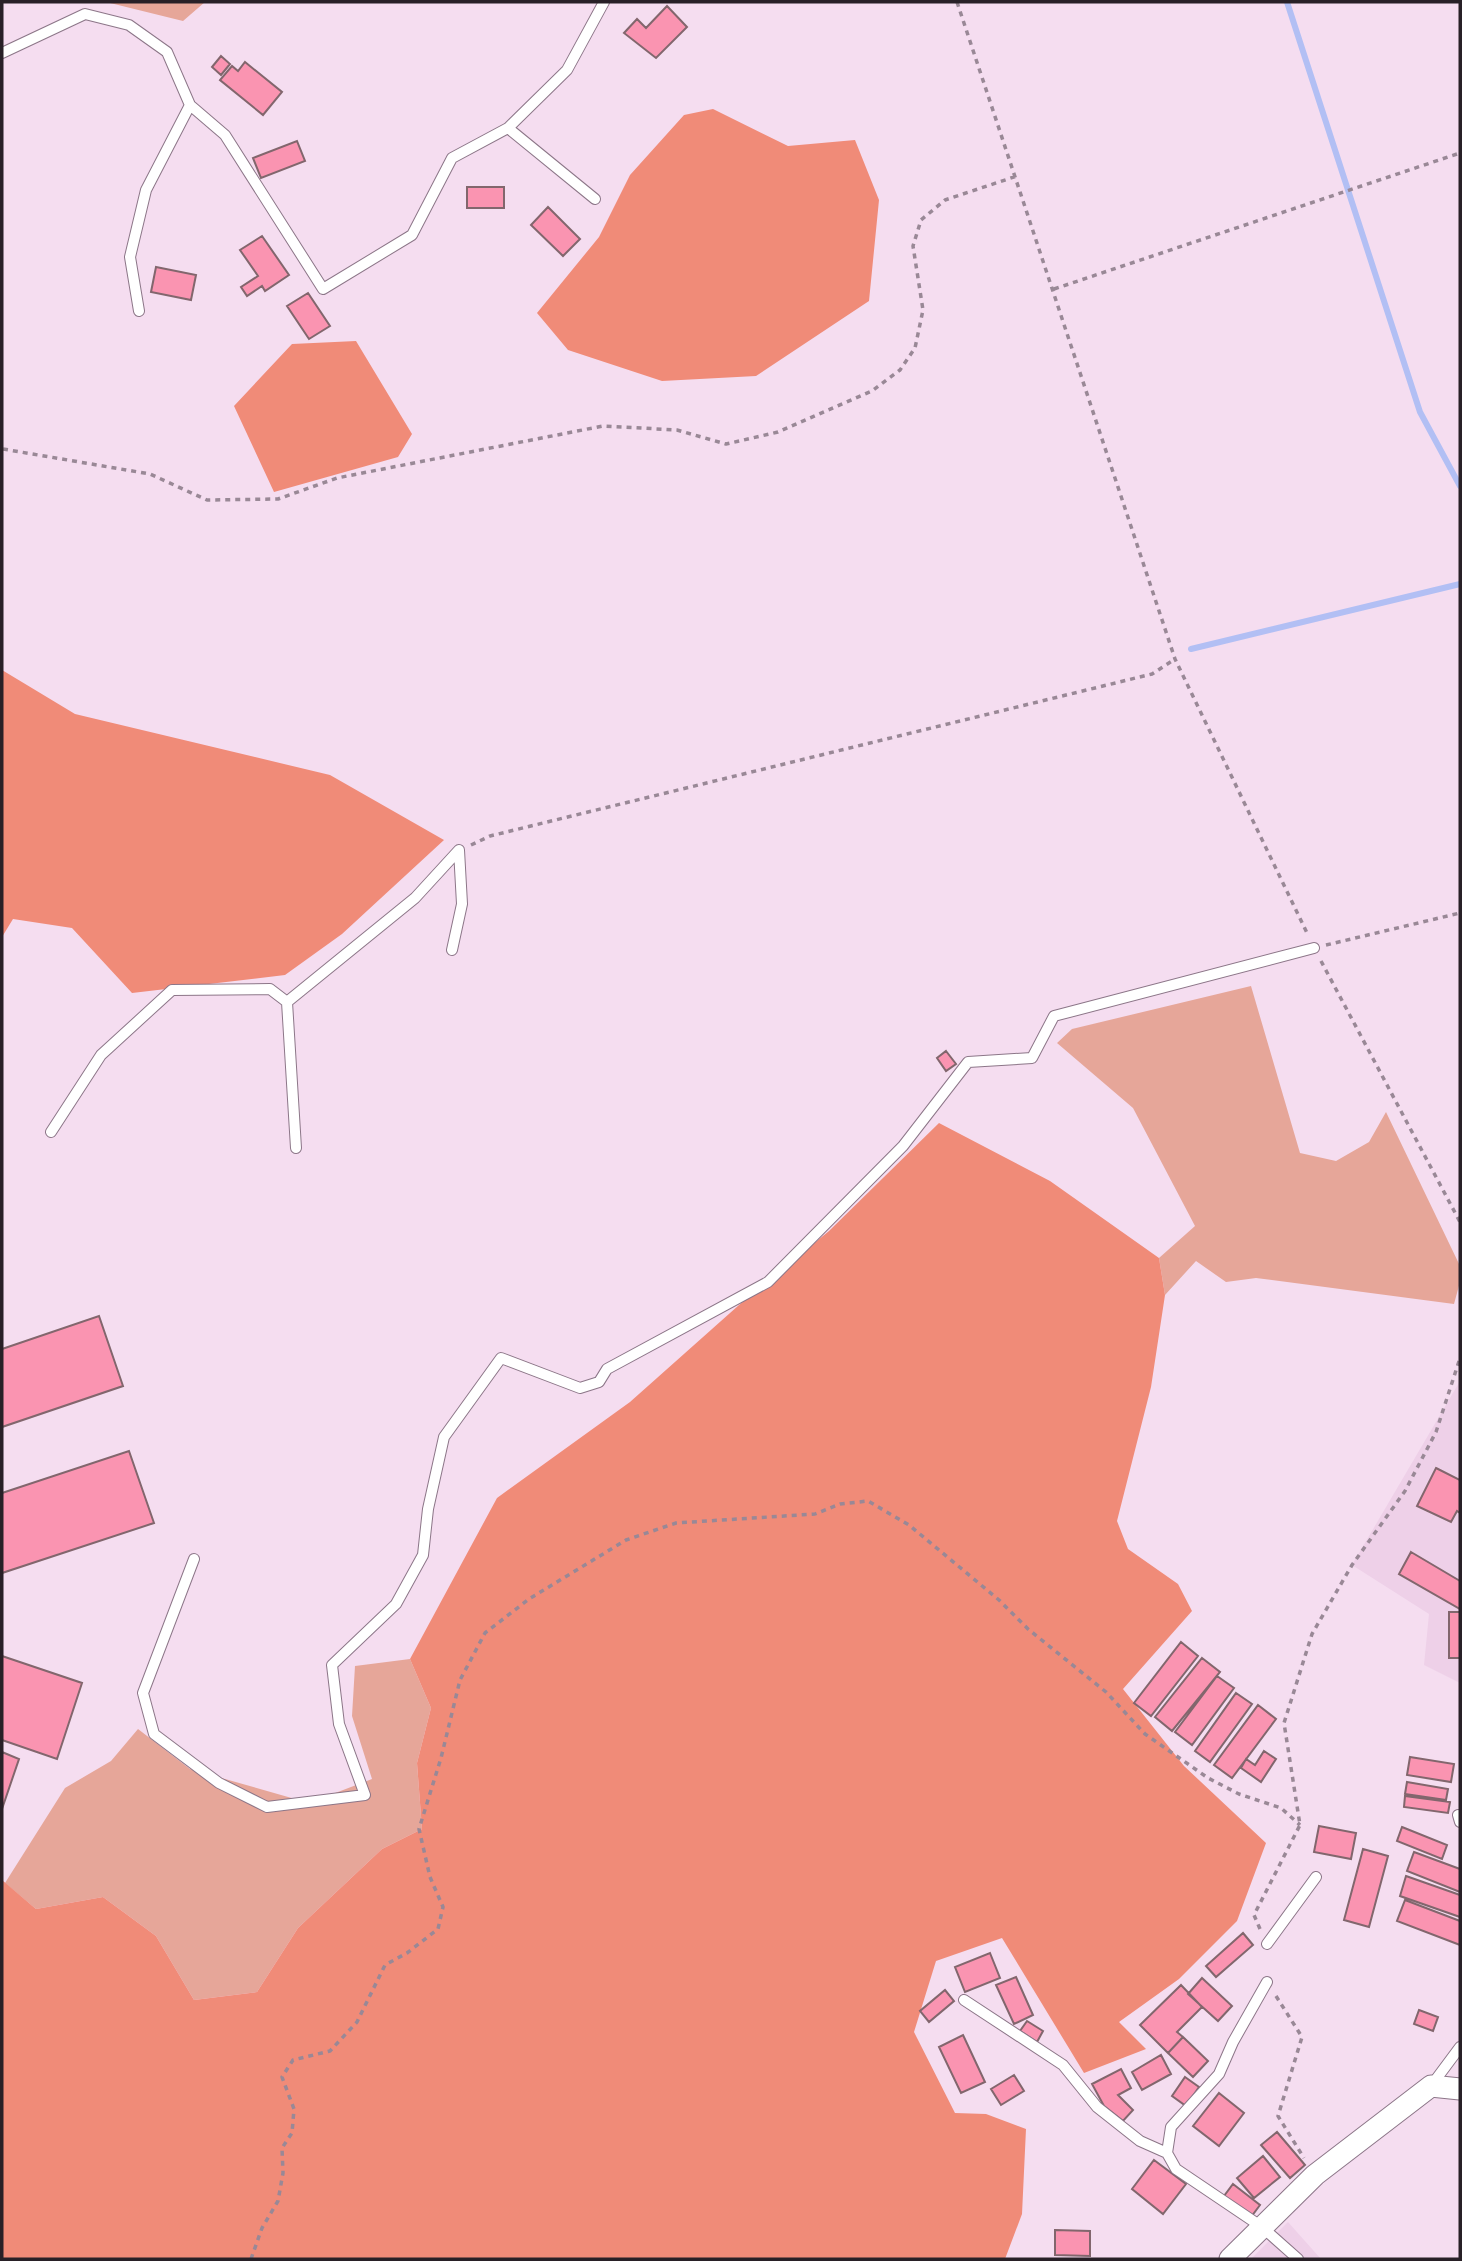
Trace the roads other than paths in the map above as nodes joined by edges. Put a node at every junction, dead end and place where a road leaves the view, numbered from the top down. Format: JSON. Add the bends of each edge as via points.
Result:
{"nodes":[{"id":1,"x":604,"y":2,"type":"edge"},
{"id":2,"x":2,"y":53,"type":"edge"},
{"id":3,"x":190,"y":105,"type":"junction"},
{"id":4,"x":508,"y":128,"type":"junction"},
{"id":5,"x":595,"y":199,"type":"dead end"},
{"id":6,"x":139,"y":310,"type":"dead end"},
{"id":7,"x":1314,"y":948,"type":"road end"},
{"id":8,"x":452,"y":950,"type":"dead end"},
{"id":9,"x":287,"y":1002,"type":"junction"},
{"id":10,"x":51,"y":1132,"type":"dead end"},
{"id":11,"x":296,"y":1148,"type":"dead end"},
{"id":12,"x":194,"y":1559,"type":"dead end"},
{"id":13,"x":1316,"y":1877,"type":"dead end"},
{"id":14,"x":1267,"y":1944,"type":"road end"},
{"id":15,"x":1267,"y":1982,"type":"road end"},
{"id":16,"x":964,"y":2000,"type":"dead end"},
{"id":17,"x":1460,"y":2048,"type":"edge"},
{"id":18,"x":1431,"y":2086,"type":"junction"},
{"id":19,"x":1460,"y":2089,"type":"edge"},
{"id":20,"x":1167,"y":2153,"type":"junction"},
{"id":21,"x":1262,"y":2227,"type":"junction"},
{"id":22,"x":1230,"y":2259,"type":"edge"},
{"id":23,"x":1298,"y":2259,"type":"edge"}],
"edges":[{"from":1,"to":4,"type":"lane","via":[[567,70]]},
{"from":2,"to":3,"type":"lane","via":[[85,14],[129,25],[167,52]]},
{"from":3,"to":4,"type":"lane","via":[[225,135],[323,289],[412,234],[452,158]]},
{"from":3,"to":6,"type":"lane","via":[[146,190],[130,257]]},
{"from":4,"to":5,"type":"lane"},
{"from":7,"to":12,"type":"lane","via":[[1054,1016],[1032,1058],[968,1062],[903,1146],[768,1282],[607,1369],[599,1382],[580,1388],[501,1358],[444,1437],[423,1555],[396,1604],[332,1665],[338,1724],[365,1795],[267,1807],[219,1783],[154,1734],[143,1693]]},
{"from":8,"to":9,"type":"lane","via":[[462,904],[459,850],[415,898]]},
{"from":9,"to":10,"type":"lane","via":[[270,989],[173,990],[100,1055]]},
{"from":9,"to":11,"type":"lane"},
{"from":13,"to":14,"type":"lane"},
{"from":15,"to":20,"type":"lane","via":[[1219,2074],[1171,2127]]},
{"from":16,"to":20,"type":"lane","via":[[1063,2065],[1097,2107],[1140,2141]]},
{"from":17,"to":18,"type":"lane"},
{"from":18,"to":19,"type":"street"},
{"from":18,"to":21,"type":"street","via":[[1315,2175]]},
{"from":20,"to":21,"type":"lane","via":[[1176,2169]]},
{"from":21,"to":22,"type":"street"},
{"from":21,"to":23,"type":"lane"}]}
